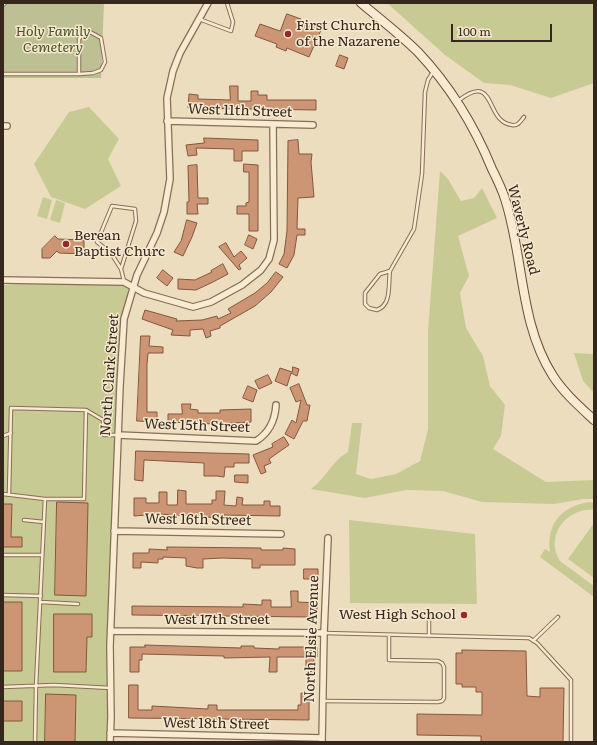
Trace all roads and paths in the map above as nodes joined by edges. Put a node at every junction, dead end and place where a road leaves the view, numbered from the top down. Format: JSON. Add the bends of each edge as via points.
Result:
{"nodes":[{"id":1,"x":208,"y":3,"type":"edge"},
{"id":2,"x":228,"y":3,"type":"edge"},
{"id":3,"x":361,"y":3,"type":"edge"},
{"id":4,"x":198,"y":19,"type":"junction"},
{"id":5,"x":434,"y":70,"type":"junction"},
{"id":6,"x":3,"y":74,"type":"edge"},
{"id":7,"x":79,"y":74,"type":"junction"},
{"id":8,"x":458,"y":101,"type":"junction"},
{"id":9,"x":524,"y":117,"type":"dead end"},
{"id":10,"x":167,"y":121,"type":"junction"},
{"id":11,"x":273,"y":124,"type":"junction"},
{"id":12,"x":313,"y":125,"type":"dead end"},
{"id":13,"x":121,"y":269,"type":"junction"},
{"id":14,"x":390,"y":271,"type":"junction"},
{"id":15,"x":3,"y":280,"type":"edge"},
{"id":16,"x":124,"y":282,"type":"junction"},
{"id":17,"x":133,"y":287,"type":"junction"},
{"id":18,"x":276,"y":405,"type":"dead end"},
{"id":19,"x":86,"y":410,"type":"junction"},
{"id":20,"x":594,"y":420,"type":"edge"},
{"id":21,"x":11,"y":433,"type":"junction"},
{"id":22,"x":118,"y":435,"type":"junction"},
{"id":23,"x":3,"y":436,"type":"edge"},
{"id":24,"x":3,"y":494,"type":"edge"},
{"id":25,"x":9,"y":494,"type":"junction"},
{"id":26,"x":45,"y":499,"type":"junction"},
{"id":27,"x":24,"y":520,"type":"dead end"},
{"id":28,"x":44,"y":522,"type":"junction"},
{"id":29,"x":114,"y":531,"type":"junction"},
{"id":30,"x":281,"y":534,"type":"dead end"},
{"id":31,"x":328,"y":538,"type":"dead end"},
{"id":32,"x":3,"y":555,"type":"edge"},
{"id":33,"x":42,"y":555,"type":"junction"},
{"id":34,"x":3,"y":595,"type":"edge"},
{"id":35,"x":41,"y":596,"type":"junction"},
{"id":36,"x":41,"y":602,"type":"junction"},
{"id":37,"x":78,"y":604,"type":"dead end"},
{"id":38,"x":429,"y":616,"type":"dead end"},
{"id":39,"x":558,"y":617,"type":"dead end"},
{"id":40,"x":111,"y":631,"type":"junction"},
{"id":41,"x":324,"y":634,"type":"junction"},
{"id":42,"x":389,"y":635,"type":"junction"},
{"id":43,"x":429,"y":636,"type":"junction"},
{"id":44,"x":533,"y":641,"type":"junction"},
{"id":45,"x":36,"y":686,"type":"junction"},
{"id":46,"x":3,"y":687,"type":"edge"},
{"id":47,"x":111,"y":688,"type":"junction"},
{"id":48,"x":322,"y":700,"type":"junction"},
{"id":49,"x":110,"y":733,"type":"junction"},
{"id":50,"x":322,"y":740,"type":"edge"},
{"id":51,"x":35,"y":742,"type":"edge"},
{"id":52,"x":110,"y":742,"type":"edge"},
{"id":53,"x":571,"y":742,"type":"edge"}],
"edges":[{"from":1,"to":4,"type":"street","name":"North Clark Street"},
{"from":2,"to":4,"type":"lane","via":[[233,22],[231,31]]},
{"from":3,"to":5,"type":"street","name":"Waverly Road"},
{"from":4,"to":10,"type":"street","name":"North Clark Street","via":[[173,71],[167,98]]},
{"from":5,"to":8,"type":"street","name":"Waverly Road"},
{"from":5,"to":14,"type":"lane","via":[[425,92],[422,174],[414,230]]},
{"from":6,"to":7,"type":"lane"},
{"from":7,"to":7,"type":"lane","via":[[101,70],[105,62],[101,38],[90,32],[78,38]]},
{"from":8,"to":9,"type":"lane","via":[[466,94],[481,91],[486,93],[500,120],[506,124],[515,125]]},
{"from":8,"to":20,"type":"street","name":"Waverly Road","via":[[482,143],[505,199],[527,309],[543,359],[567,394]]},
{"from":10,"to":11,"type":"street","name":"West 11th Street"},
{"from":10,"to":17,"type":"street","name":"North Clark Street","via":[[170,178],[164,212]]},
{"from":11,"to":12,"type":"street","name":"West 11th Street"},
{"from":11,"to":17,"type":"street","via":[[274,240],[269,259],[261,270],[242,285],[211,302],[193,307],[163,300]]},
{"from":13,"to":13,"type":"lane","via":[[136,221],[135,209],[112,206],[97,242],[111,253]]},
{"from":13,"to":16,"type":"lane"},
{"from":14,"to":14,"type":"lane","via":[[388,299],[385,305],[377,310],[369,308],[365,304],[365,293],[380,274]]},
{"from":15,"to":16,"type":"street"},
{"from":16,"to":17,"type":"street"},
{"from":17,"to":22,"type":"street","name":"North Clark Street","via":[[124,319]]},
{"from":18,"to":22,"type":"street","name":"West 15th Street","via":[[275,415],[266,434],[256,441]]},
{"from":19,"to":21,"type":"lane","via":[[11,408]]},
{"from":19,"to":22,"type":"lane","via":[[103,420],[104,435]]},
{"from":19,"to":26,"type":"lane","via":[[84,499]]},
{"from":21,"to":23,"type":"lane"},
{"from":21,"to":25,"type":"lane"},
{"from":22,"to":29,"type":"street","name":"North Clark Street"},
{"from":24,"to":25,"type":"lane"},
{"from":25,"to":26,"type":"lane"},
{"from":26,"to":28,"type":"lane"},
{"from":27,"to":28,"type":"lane"},
{"from":28,"to":33,"type":"lane"},
{"from":29,"to":30,"type":"street","name":"West 16th Street"},
{"from":29,"to":40,"type":"street","name":"North Clark Street"},
{"from":31,"to":41,"type":"street","name":"North Elsie Avenue"},
{"from":32,"to":33,"type":"lane"},
{"from":33,"to":35,"type":"lane"},
{"from":34,"to":35,"type":"lane"},
{"from":35,"to":36,"type":"lane"},
{"from":36,"to":37,"type":"lane"},
{"from":36,"to":45,"type":"lane"},
{"from":38,"to":43,"type":"lane"},
{"from":39,"to":44,"type":"lane"},
{"from":40,"to":41,"type":"street","name":"West 17th Street"},
{"from":40,"to":47,"type":"street","name":"North Clark Street"},
{"from":41,"to":42,"type":"lane"},
{"from":41,"to":48,"type":"street","name":"North Elsie Avenue"},
{"from":42,"to":43,"type":"lane"},
{"from":42,"to":48,"type":"lane","via":[[389,660],[442,663],[442,701]]},
{"from":43,"to":44,"type":"lane","via":[[529,638]]},
{"from":44,"to":53,"type":"lane","via":[[572,680]]},
{"from":45,"to":46,"type":"lane"},
{"from":45,"to":47,"type":"lane"},
{"from":45,"to":51,"type":"lane"},
{"from":47,"to":49,"type":"street","name":"North Clark Street"},
{"from":48,"to":50,"type":"street","name":"North Elsie Avenue"},
{"from":49,"to":50,"type":"street","name":"West 18th Street"},
{"from":49,"to":52,"type":"street","name":"North Clark Street"}]}
